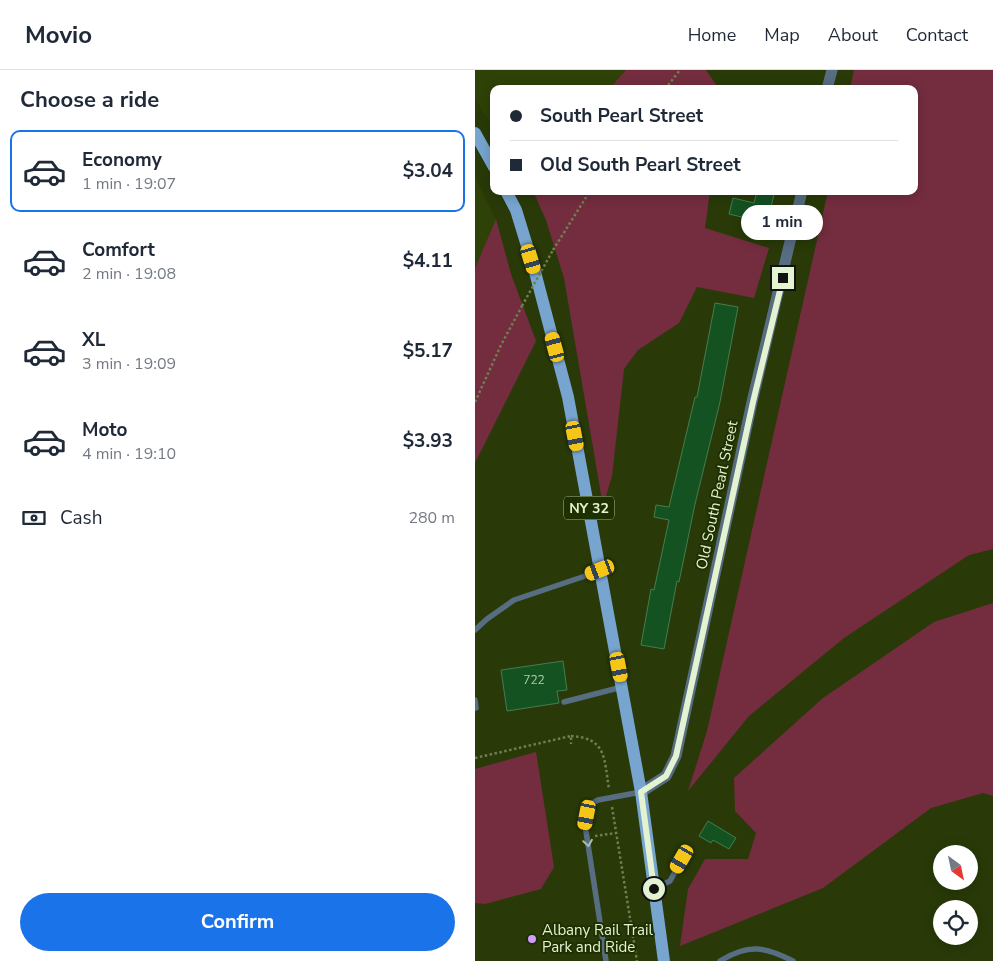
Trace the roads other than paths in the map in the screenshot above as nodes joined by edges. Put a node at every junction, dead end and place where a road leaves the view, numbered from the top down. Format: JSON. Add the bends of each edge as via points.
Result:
{"nodes":[{"id":1,"x":832,"y":70,"type":"edge"},
{"id":2,"x":828,"y":85,"type":"edge"},
{"id":3,"x":476,"y":137,"type":"edge"},
{"id":4,"x":490,"y":160,"type":"edge"},
{"id":5,"x":509,"y":195,"type":"edge"},
{"id":6,"x":802,"y":195,"type":"edge"},
{"id":7,"x":600,"y":570,"type":"junction"},
{"id":8,"x":475,"y":630,"type":"edge"},
{"id":9,"x":622,"y":687,"type":"junction"},
{"id":10,"x":475,"y":700,"type":"edge"},
{"id":11,"x":564,"y":702,"type":"dead end"},
{"id":12,"x":476,"y":708,"type":"dead end"},
{"id":13,"x":641,"y":792,"type":"junction"},
{"id":14,"x":682,"y":859,"type":"dead end"},
{"id":15,"x":654,"y":889,"type":"junction"},
{"id":16,"x":606,"y":961,"type":"edge"},
{"id":17,"x":664,"y":961,"type":"edge"},
{"id":18,"x":720,"y":961,"type":"edge"},
{"id":19,"x":793,"y":961,"type":"edge"}],
"edges":[{"from":1,"to":2,"type":"street"},
{"from":3,"to":4,"type":"main road"},
{"from":5,"to":7,"type":"main road","number":"NY 32","via":[[535,272],[568,397]]},
{"from":6,"to":13,"type":"street","name":"Old South Pearl Street","via":[[676,756],[666,776]]},
{"from":7,"to":8,"type":"lane","via":[[514,600]]},
{"from":7,"to":9,"type":"main road","number":"NY 32"},
{"from":9,"to":11,"type":"lane"},
{"from":9,"to":13,"type":"main road","number":"NY 32"},
{"from":10,"to":12,"type":"lane"},
{"from":13,"to":15,"type":"main road","number":"NY 32"},
{"from":13,"to":16,"type":"lane","one_way":true,"via":[[610,797],[589,805],[585,825]]},
{"from":14,"to":15,"type":"lane","via":[[669,881]]},
{"from":15,"to":17,"type":"main road","number":"NY 32"},
{"from":18,"to":19,"type":"lane","via":[[745,950],[769,949]]}]}
